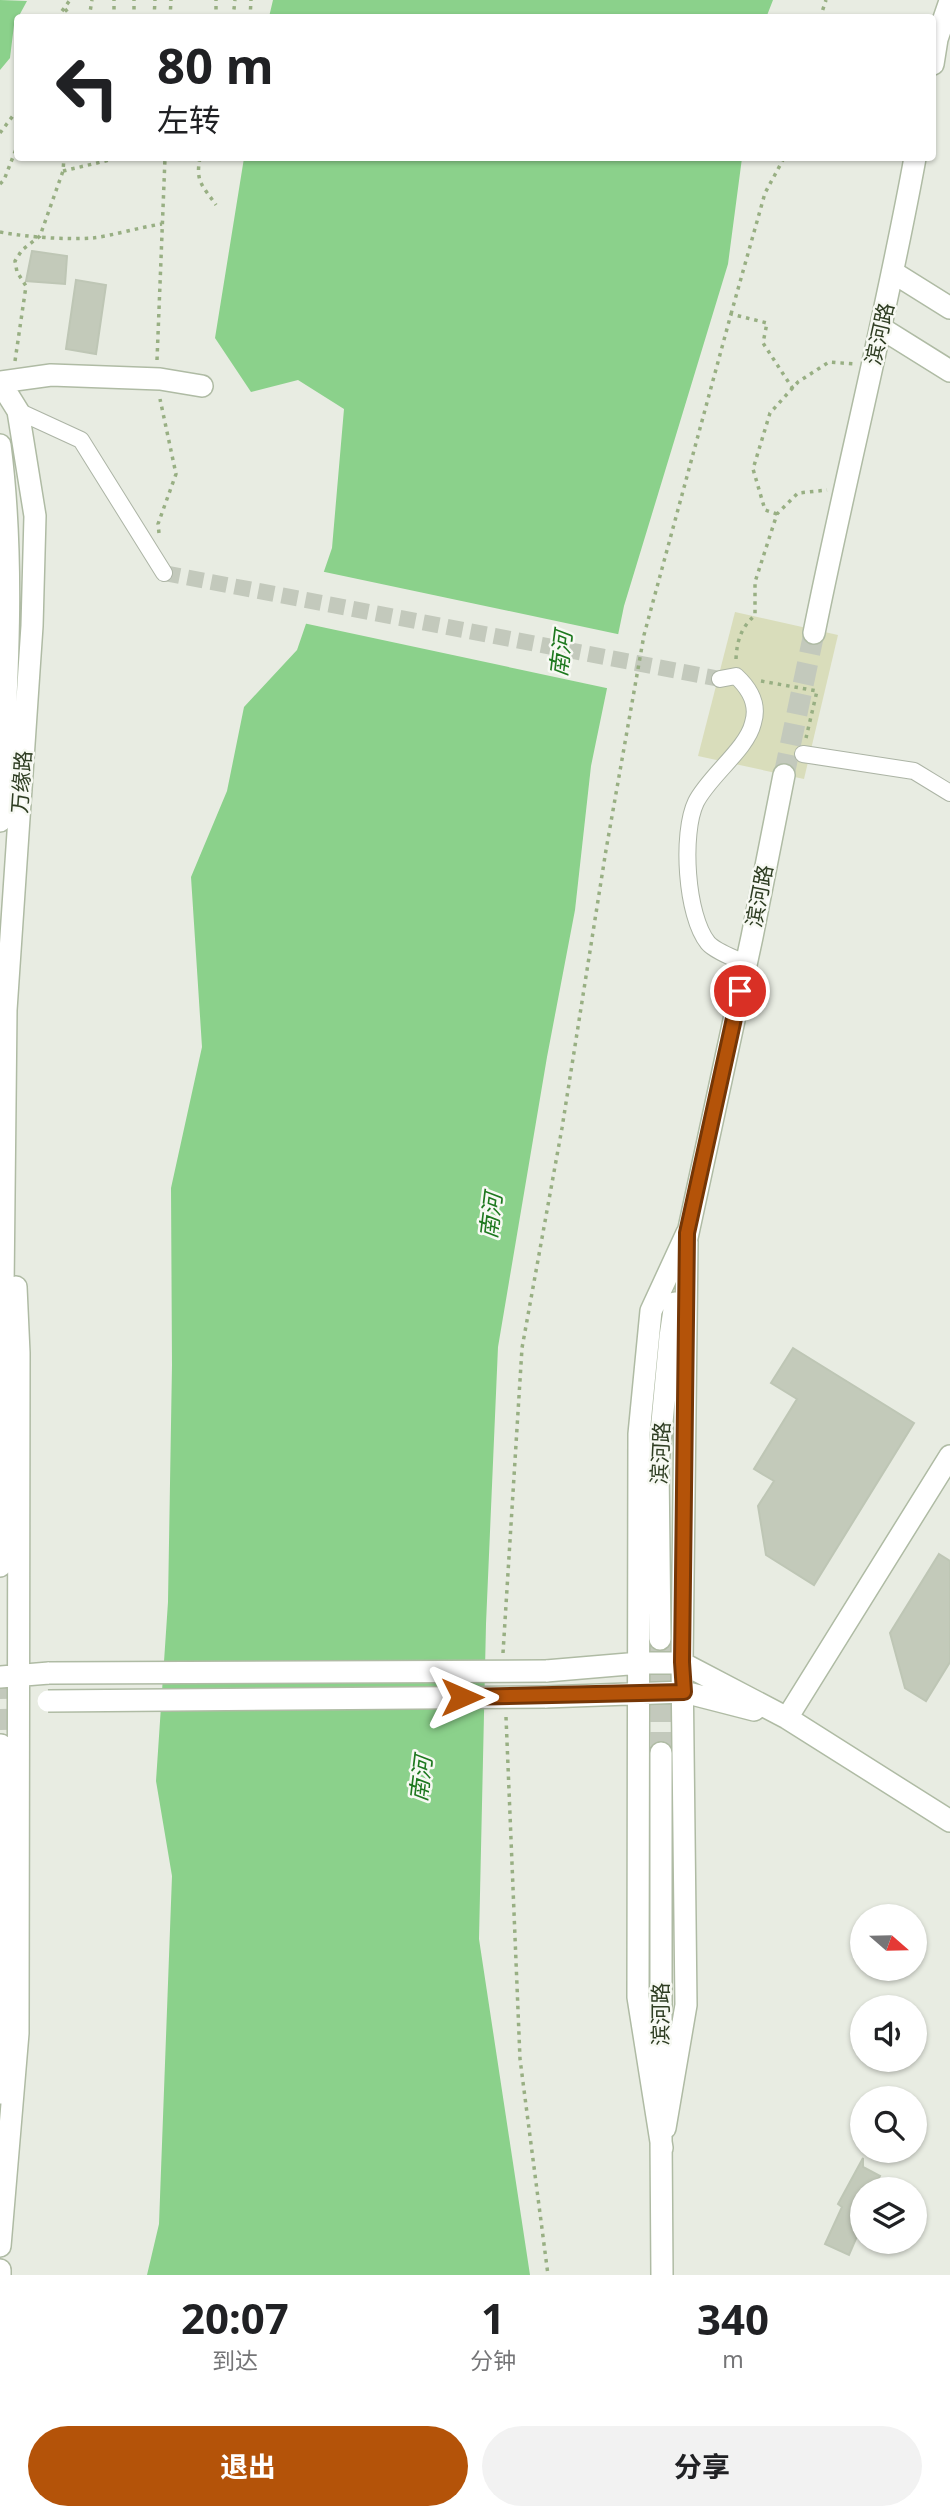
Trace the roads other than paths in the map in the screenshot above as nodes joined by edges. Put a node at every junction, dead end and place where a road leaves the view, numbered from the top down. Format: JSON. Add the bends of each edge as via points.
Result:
{"nodes":[{"id":1,"x":950,"y":1,"type":"edge"},
{"id":2,"x":936,"y":45,"type":"edge"},
{"id":3,"x":914,"y":161,"type":"edge"},
{"id":4,"x":894,"y":273,"type":"junction"},
{"id":5,"x":950,"y":308,"type":"edge"},
{"id":6,"x":881,"y":328,"type":"junction"},
{"id":7,"x":950,"y":371,"type":"edge"},
{"id":8,"x":4,"y":381,"type":"edge"},
{"id":9,"x":202,"y":386,"type":"dead end"},
{"id":10,"x":18,"y":411,"type":"junction"},
{"id":11,"x":0,"y":445,"type":"edge"},
{"id":12,"x":164,"y":573,"type":"dead end"},
{"id":13,"x":32,"y":626,"type":"junction"},
{"id":14,"x":814,"y":633,"type":"tunnel mouth"},
{"id":15,"x":5,"y":636,"type":"edge"},
{"id":16,"x":728,"y":677,"type":"tunnel mouth"},
{"id":17,"x":803,"y":754,"type":"road end"},
{"id":18,"x":784,"y":775,"type":"tunnel mouth"},
{"id":19,"x":950,"y":793,"type":"edge"},
{"id":20,"x":0,"y":821,"type":"edge"},
{"id":21,"x":746,"y":964,"type":"junction"},
{"id":22,"x":4,"y":1090,"type":"junction"},
{"id":23,"x":687,"y":1233,"type":"junction"},
{"id":24,"x":950,"y":1456,"type":"edge"},
{"id":25,"x":0,"y":1566,"type":"edge"},
{"id":26,"x":660,"y":1639,"type":"tunnel mouth"},
{"id":27,"x":682,"y":1662,"type":"junction"},
{"id":28,"x":640,"y":1663,"type":"junction"},
{"id":29,"x":9,"y":1677,"type":"edge"},
{"id":30,"x":684,"y":1692,"type":"junction"},
{"id":31,"x":639,"y":1693,"type":"junction"},
{"id":32,"x":10,"y":1705,"type":"edge"},
{"id":33,"x":787,"y":1718,"type":"junction"},
{"id":34,"x":1,"y":1745,"type":"edge"},
{"id":35,"x":661,"y":1753,"type":"tunnel mouth"},
{"id":36,"x":950,"y":1821,"type":"edge"},
{"id":37,"x":662,"y":2148,"type":"junction"},
{"id":38,"x":0,"y":2158,"type":"edge"},
{"id":39,"x":0,"y":2246,"type":"edge"},
{"id":40,"x":662,"y":2275,"type":"edge"}],
"edges":[{"from":1,"to":2,"type":"main road"},
{"from":3,"to":4,"type":"main road","name":"滨河路"},
{"from":4,"to":5,"type":"main road"},
{"from":4,"to":6,"type":"main road","name":"滨河路"},
{"from":6,"to":7,"type":"main road"},
{"from":6,"to":14,"type":"main road","name":"滨河路"},
{"from":8,"to":9,"type":"main road","via":[[51,374],[160,379]]},
{"from":8,"to":10,"type":"main road","name":"万缘路"},
{"from":10,"to":12,"type":"street","via":[[81,440]]},
{"from":10,"to":13,"type":"main road","name":"万缘路","via":[[36,516]]},
{"from":11,"to":15,"type":"main road","name":"万缘路","via":[[6,494]]},
{"from":13,"to":15,"type":"main road"},
{"from":13,"to":22,"type":"main road","name":"万缘路"},
{"from":15,"to":20,"type":"main road","name":"万缘路"},
{"from":16,"to":21,"type":"street","via":[[745,685],[752,696],[754,723],[696,803],[688,831],[688,860],[692,908],[709,944]]},
{"from":17,"to":19,"type":"street","via":[[914,771]]},
{"from":18,"to":21,"type":"main road","name":"滨河路"},
{"from":21,"to":23,"type":"main road","name":"滨河路"},
{"from":22,"to":25,"type":"main road","name":"万缘路"},
{"from":22,"to":29,"type":"main road","via":[[19,1353]]},
{"from":23,"to":26,"type":"main road","name":"滨河路","via":[[670,1337],[658,1465]]},
{"from":23,"to":27,"type":"main road"},
{"from":23,"to":28,"type":"main road","via":[[651,1311],[639,1434]]},
{"from":24,"to":33,"type":"main road"},
{"from":27,"to":28,"type":"main road"},
{"from":27,"to":30,"type":"main road"},
{"from":27,"to":33,"type":"main road"},
{"from":28,"to":29,"type":"main road","bridge":true,"via":[[546,1671],[49,1673]]},
{"from":28,"to":31,"type":"main road"},
{"from":29,"to":32,"type":"main road"},
{"from":30,"to":31,"type":"main road"},
{"from":30,"to":33,"type":"main road"},
{"from":30,"to":37,"type":"main road","via":[[686,2005]]},
{"from":31,"to":32,"type":"main road","bridge":true},
{"from":31,"to":37,"type":"main road","via":[[638,1997]]},
{"from":32,"to":39,"type":"main road","via":[[18,2034]]},
{"from":33,"to":36,"type":"main road"},
{"from":34,"to":38,"type":"main road"},
{"from":35,"to":37,"type":"main road","name":"滨河路"},
{"from":37,"to":40,"type":"main road","name":"滨河路"}]}
